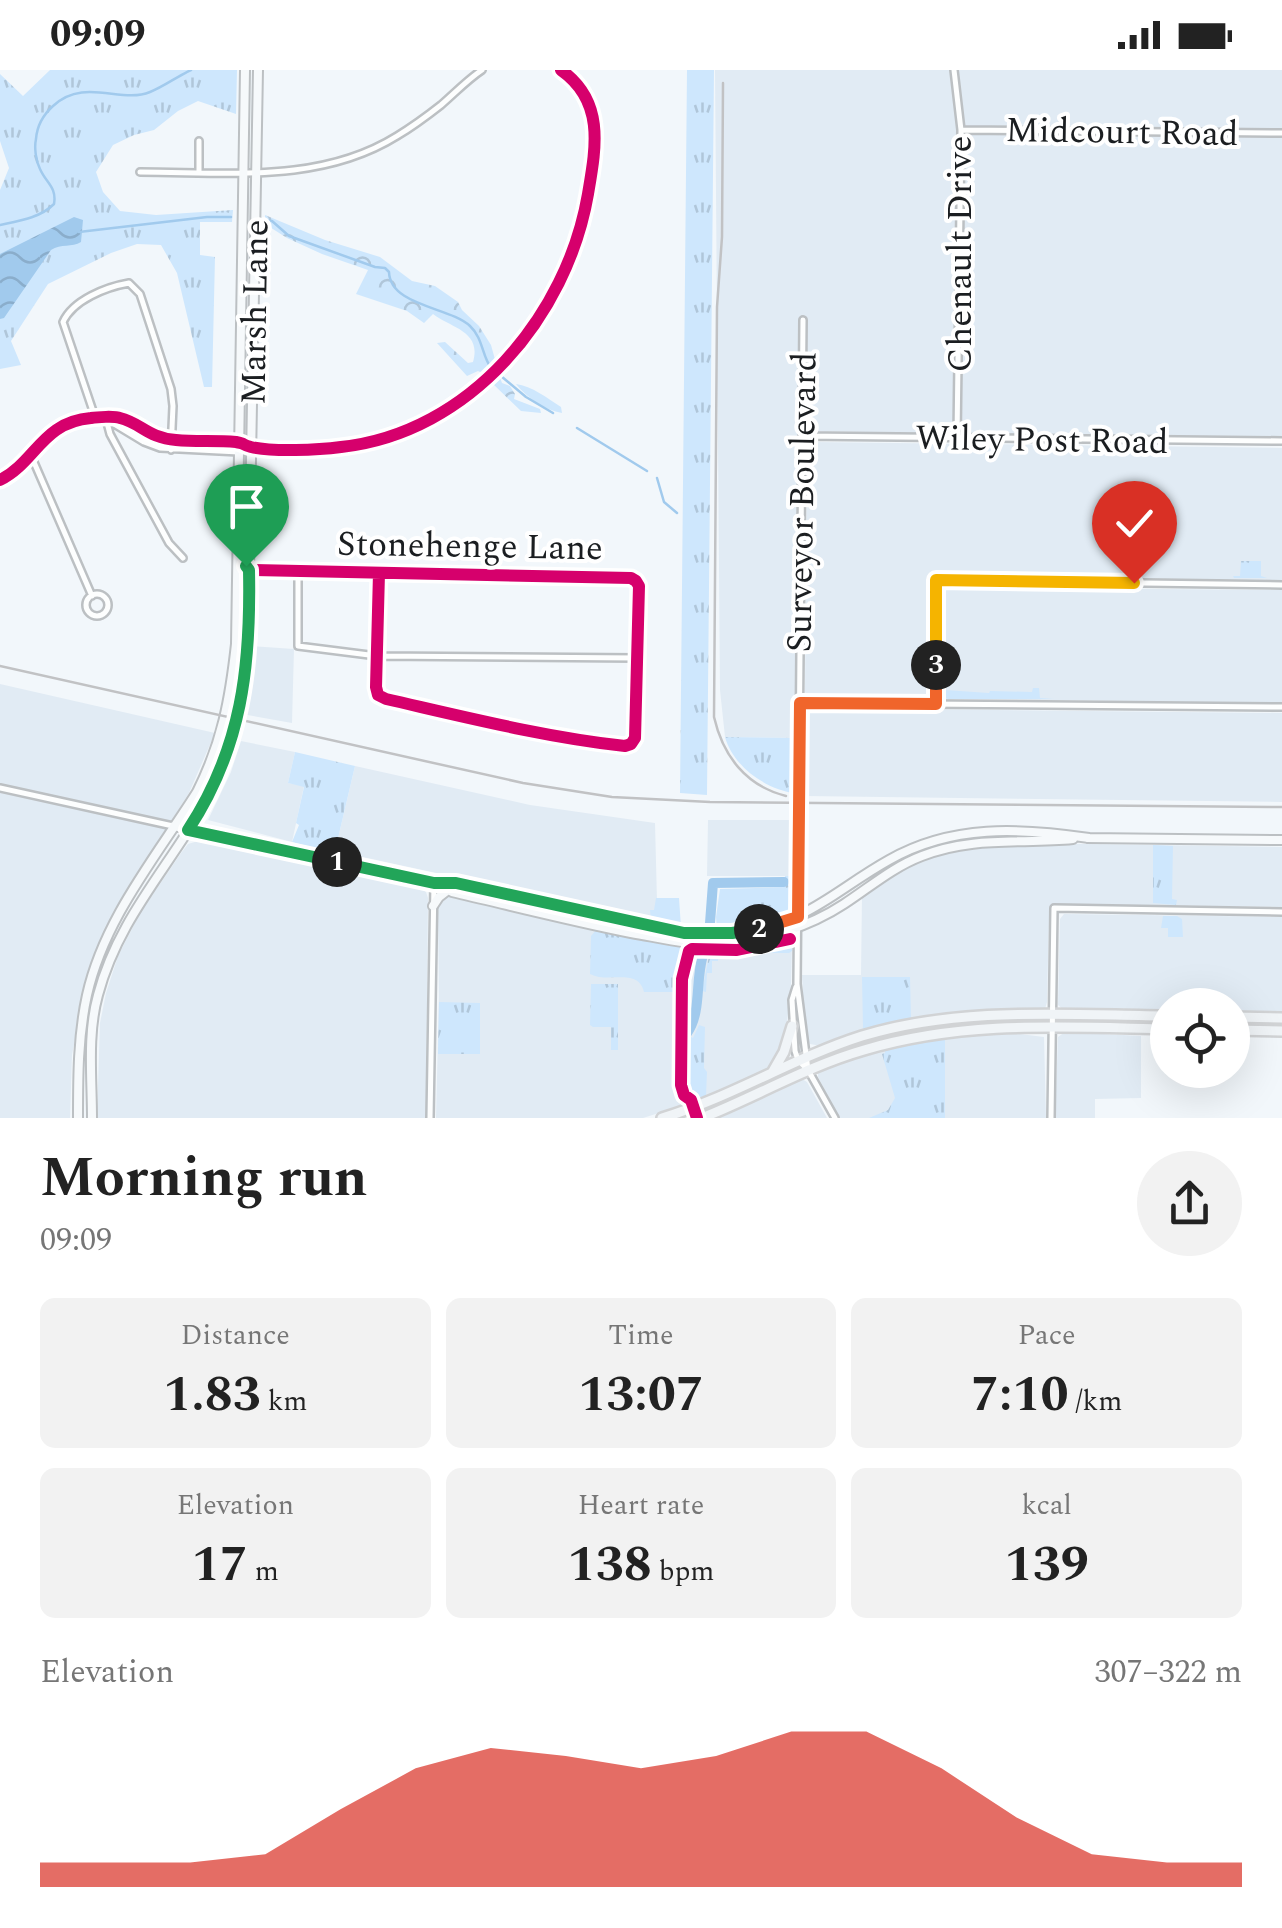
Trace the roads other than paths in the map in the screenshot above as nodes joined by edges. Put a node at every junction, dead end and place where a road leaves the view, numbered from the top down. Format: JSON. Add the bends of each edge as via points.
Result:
{"nodes":[{"id":1,"x":482,"y":70,"type":"edge"},
{"id":2,"x":561,"y":70,"type":"edge"},
{"id":3,"x":954,"y":70,"type":"edge"},
{"id":4,"x":258,"y":72,"type":"edge"},
{"id":5,"x":245,"y":73,"type":"edge"},
{"id":6,"x":961,"y":130,"type":"junction"},
{"id":7,"x":1282,"y":133,"type":"edge"},
{"id":8,"x":199,"y":141,"type":"dead end"},
{"id":9,"x":140,"y":172,"type":"dead end"},
{"id":10,"x":199,"y":172,"type":"junction"},
{"id":11,"x":256,"y":172,"type":"junction"},
{"id":12,"x":244,"y":173,"type":"junction"},
{"id":13,"x":803,"y":320,"type":"dead end"},
{"id":14,"x":95,"y":417,"type":"junction"},
{"id":15,"x":106,"y":418,"type":"junction"},
{"id":16,"x":802,"y":436,"type":"junction"},
{"id":17,"x":958,"y":438,"type":"junction"},
{"id":18,"x":172,"y":440,"type":"junction"},
{"id":19,"x":1282,"y":441,"type":"edge"},
{"id":20,"x":239,"y":447,"type":"junction"},
{"id":21,"x":253,"y":447,"type":"junction"},
{"id":22,"x":171,"y":450,"type":"junction"},
{"id":23,"x":30,"y":454,"type":"junction"},
{"id":24,"x":0,"y":480,"type":"edge"},
{"id":25,"x":237,"y":536,"type":"junction"},
{"id":26,"x":183,"y":558,"type":"dead end"},
{"id":27,"x":249,"y":570,"type":"junction"},
{"id":28,"x":298,"y":571,"type":"junction"},
{"id":29,"x":380,"y":573,"type":"junction"},
{"id":30,"x":1282,"y":585,"type":"edge"},
{"id":31,"x":92,"y":596,"type":"junction"},
{"id":32,"x":236,"y":599,"type":"junction"},
{"id":33,"x":377,"y":656,"type":"junction"},
{"id":34,"x":637,"y":658,"type":"junction"},
{"id":35,"x":800,"y":703,"type":"junction"},
{"id":36,"x":936,"y":704,"type":"junction"},
{"id":37,"x":1282,"y":707,"type":"edge"},
{"id":38,"x":0,"y":788,"type":"edge"},
{"id":39,"x":174,"y":826,"type":"junction"},
{"id":40,"x":188,"y":830,"type":"junction"},
{"id":41,"x":1282,"y":840,"type":"edge"},
{"id":42,"x":434,"y":883,"type":"junction"},
{"id":43,"x":448,"y":890,"type":"junction"},
{"id":44,"x":434,"y":906,"type":"junction"},
{"id":45,"x":1282,"y":912,"type":"edge"},
{"id":46,"x":798,"y":922,"type":"junction"},
{"id":47,"x":797,"y":984,"type":"junction"},
{"id":48,"x":1052,"y":1015,"type":"junction"},
{"id":49,"x":1150,"y":1016,"type":"edge"},
{"id":50,"x":1250,"y":1017,"type":"edge"},
{"id":51,"x":1282,"y":1018,"type":"edge"},
{"id":52,"x":918,"y":1023,"type":"junction"},
{"id":53,"x":792,"y":1026,"type":"junction"},
{"id":54,"x":1052,"y":1027,"type":"junction"},
{"id":55,"x":1150,"y":1027,"type":"edge"},
{"id":56,"x":1250,"y":1030,"type":"edge"},
{"id":57,"x":1279,"y":1030,"type":"edge"},
{"id":58,"x":920,"y":1035,"type":"junction"},
{"id":59,"x":803,"y":1058,"type":"junction"},
{"id":60,"x":808,"y":1070,"type":"junction"},
{"id":61,"x":772,"y":1073,"type":"junction"},
{"id":62,"x":78,"y":1118,"type":"edge"},
{"id":63,"x":92,"y":1118,"type":"edge"},
{"id":64,"x":430,"y":1118,"type":"edge"},
{"id":65,"x":662,"y":1118,"type":"edge"},
{"id":66,"x":702,"y":1118,"type":"edge"},
{"id":67,"x":835,"y":1118,"type":"edge"},
{"id":68,"x":1051,"y":1118,"type":"edge"}],
"edges":[{"from":1,"to":11,"type":"street","via":[[416,124],[367,152],[308,169]]},
{"from":2,"to":21,"type":"street","via":[[578,83],[594,116],[588,196],[554,294],[512,354],[452,408],[403,431],[341,447]]},
{"from":3,"to":6,"type":"street","name":"Chenault Drive"},
{"from":4,"to":11,"type":"main road","name":"Marsh Lane"},
{"from":5,"to":12,"type":"main road","name":"Marsh Lane"},
{"from":6,"to":7,"type":"street","name":"Midcourt Road"},
{"from":6,"to":17,"type":"street","name":"Chenault Drive"},
{"from":8,"to":10,"type":"street"},
{"from":9,"to":10,"type":"street"},
{"from":10,"to":12,"type":"street"},
{"from":11,"to":12,"type":"street"},
{"from":11,"to":21,"type":"main road","name":"Marsh Lane"},
{"from":12,"to":20,"type":"main road","name":"Marsh Lane"},
{"from":13,"to":16,"type":"street","name":"Surveyor Boulevard"},
{"from":14,"to":15,"type":"street"},
{"from":14,"to":18,"type":"street","via":[[63,322],[80,303],[129,283],[140,294],[171,389]]},
{"from":14,"to":23,"type":"street","via":[[59,428]]},
{"from":15,"to":18,"type":"street","via":[[118,416]]},
{"from":15,"to":22,"type":"street"},
{"from":15,"to":26,"type":"street"},
{"from":16,"to":17,"type":"street","name":"Wiley Post Road"},
{"from":16,"to":35,"type":"street","name":"Surveyor Boulevard"},
{"from":17,"to":19,"type":"street","name":"Wiley Post Road"},
{"from":18,"to":20,"type":"street"},
{"from":18,"to":22,"type":"street"},
{"from":20,"to":21,"type":"street"},
{"from":20,"to":22,"type":"street"},
{"from":20,"to":25,"type":"main road","name":"Marsh Lane"},
{"from":21,"to":27,"type":"main road","name":"Marsh Lane"},
{"from":23,"to":24,"type":"street"},
{"from":23,"to":31,"type":"street"},
{"from":25,"to":27,"type":"main road"},
{"from":25,"to":32,"type":"main road","name":"Marsh Lane"},
{"from":27,"to":28,"type":"street","name":"Stonehenge Lane"},
{"from":27,"to":32,"type":"main road"},
{"from":27,"to":40,"type":"main road","name":"Marsh Lane","via":[[249,646],[230,745]]},
{"from":28,"to":29,"type":"street","name":"Stonehenge Lane"},
{"from":28,"to":33,"type":"street","via":[[298,646]]},
{"from":29,"to":33,"type":"street"},
{"from":29,"to":34,"type":"street","name":"Stonehenge Lane","via":[[631,578],[639,586]]},
{"from":30,"to":36,"type":"street","via":[[936,580]]},
{"from":31,"to":31,"type":"street","via":[[89,612],[100,616],[108,608],[104,597]]},
{"from":32,"to":39,"type":"main road","name":"Marsh Lane","via":[[232,680],[219,743]]},
{"from":33,"to":34,"type":"street"},
{"from":33,"to":34,"type":"street","via":[[376,687],[386,699],[625,746],[635,738]]},
{"from":35,"to":36,"type":"street"},
{"from":35,"to":46,"type":"street","name":"Surveyor Boulevard"},
{"from":36,"to":37,"type":"street"},
{"from":38,"to":39,"type":"street"},
{"from":39,"to":40,"type":"main road"},
{"from":39,"to":62,"type":"main road","name":"Marsh Lane","via":[[102,948],[78,1052]]},
{"from":40,"to":42,"type":"main road"},
{"from":40,"to":63,"type":"main road","name":"Marsh Lane","via":[[130,918],[100,988],[92,1036]]},
{"from":41,"to":46,"type":"main road","via":[[990,830],[945,838],[906,857],[842,905]]},
{"from":42,"to":43,"type":"main road"},
{"from":42,"to":44,"type":"street"},
{"from":42,"to":46,"type":"main road","via":[[684,933]]},
{"from":43,"to":44,"type":"main road"},
{"from":43,"to":46,"type":"main road","via":[[696,944],[748,940]]},
{"from":44,"to":64,"type":"street"},
{"from":45,"to":48,"type":"street","via":[[1054,908]]},
{"from":46,"to":47,"type":"street","name":"Surveyor Boulevard"},
{"from":47,"to":53,"type":"street","name":"Surveyor Boulevard"},
{"from":47,"to":59,"type":"street","name":"Surveyor Boulevard"},
{"from":48,"to":49,"type":"main road"},
{"from":48,"to":52,"type":"main road"},
{"from":48,"to":54,"type":"street"},
{"from":50,"to":51,"type":"main road"},
{"from":52,"to":58,"type":"main road"},
{"from":52,"to":59,"type":"main road"},
{"from":53,"to":59,"type":"street","name":"Surveyor Boulevard"},
{"from":53,"to":61,"type":"main road"},
{"from":54,"to":55,"type":"main road"},
{"from":54,"to":58,"type":"main road"},
{"from":54,"to":68,"type":"street"},
{"from":56,"to":57,"type":"main road"},
{"from":58,"to":60,"type":"main road"},
{"from":59,"to":60,"type":"street"},
{"from":59,"to":61,"type":"main road"},
{"from":60,"to":66,"type":"main road"},
{"from":60,"to":67,"type":"street"},
{"from":61,"to":65,"type":"main road"}]}
